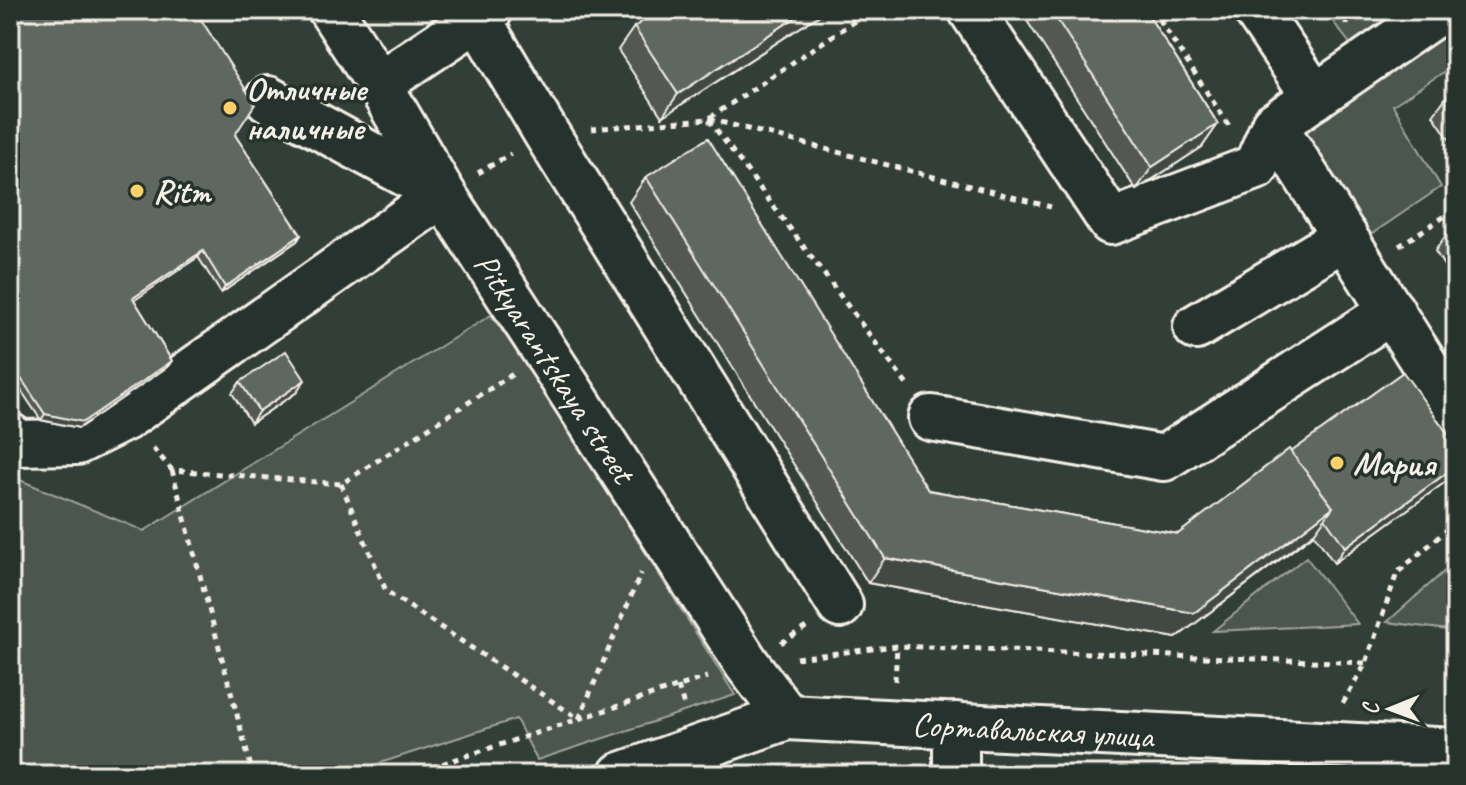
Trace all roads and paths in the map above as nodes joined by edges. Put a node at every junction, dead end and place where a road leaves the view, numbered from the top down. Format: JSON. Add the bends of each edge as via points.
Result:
{"nodes":[{"id":1,"x":331,"y":10,"type":"edge"},
{"id":2,"x":871,"y":10,"type":"edge"},
{"id":3,"x":971,"y":10,"type":"edge"},
{"id":4,"x":1153,"y":10,"type":"edge"},
{"id":5,"x":1256,"y":10,"type":"edge"},
{"id":6,"x":1441,"y":10,"type":"edge"},
{"id":7,"x":480,"y":13,"type":"edge"},
{"id":8,"x":379,"y":84,"type":"junction"},
{"id":9,"x":1315,"y":97,"type":"junction"},
{"id":10,"x":268,"y":99,"type":"dead end"},
{"id":11,"x":708,"y":119,"type":"junction"},
{"id":12,"x":1274,"y":125,"type":"junction"},
{"id":13,"x":546,"y":133,"type":"junction"},
{"id":14,"x":1256,"y":167,"type":"junction"},
{"id":15,"x":443,"y":194,"type":"junction"},
{"id":16,"x":1456,"y":209,"type":"edge"},
{"id":17,"x":1111,"y":222,"type":"junction"},
{"id":18,"x":1355,"y":252,"type":"junction"},
{"id":19,"x":1392,"y":311,"type":"junction"},
{"id":20,"x":1196,"y":327,"type":"dead end"},
{"id":21,"x":547,"y":353,"type":"junction"},
{"id":22,"x":1456,"y":414,"type":"edge"},
{"id":23,"x":125,"y":418,"type":"junction"},
{"id":24,"x":931,"y":418,"type":"joint"},
{"id":25,"x":10,"y":436,"type":"edge"},
{"id":26,"x":172,"y":470,"type":"junction"},
{"id":27,"x":341,"y":484,"type":"junction"},
{"id":28,"x":1456,"y":522,"type":"edge"},
{"id":29,"x":660,"y":528,"type":"junction"},
{"id":30,"x":840,"y":605,"type":"joint"},
{"id":31,"x":1366,"y":663,"type":"junction"},
{"id":32,"x":747,"y":664,"type":"junction"},
{"id":33,"x":787,"y":717,"type":"junction"},
{"id":34,"x":579,"y":719,"type":"junction"},
{"id":35,"x":956,"y":725,"type":"junction"},
{"id":36,"x":1321,"y":743,"type":"junction"},
{"id":37,"x":1456,"y":751,"type":"edge"},
{"id":38,"x":1276,"y":758,"type":"edge"},
{"id":39,"x":253,"y":775,"type":"edge"},
{"id":40,"x":408,"y":775,"type":"edge"},
{"id":41,"x":621,"y":775,"type":"edge"},
{"id":42,"x":956,"y":775,"type":"edge"}],
"edges":[{"from":1,"to":8,"type":"street","name":"Pitkyarantskaya street"},
{"from":2,"to":11,"type":"path"},
{"from":3,"to":17,"type":"street"},
{"from":4,"to":14,"type":"path"},
{"from":5,"to":9,"type":"street"},
{"from":6,"to":9,"type":"street"},
{"from":7,"to":8,"type":"street"},
{"from":7,"to":13,"type":"street"},
{"from":8,"to":15,"type":"street","name":"Pitkyarantskaya street"},
{"from":9,"to":12,"type":"street"},
{"from":10,"to":15,"type":"street"},
{"from":11,"to":13,"type":"path"},
{"from":11,"to":17,"type":"path"},
{"from":11,"to":24,"type":"path"},
{"from":12,"to":14,"type":"street"},
{"from":12,"to":18,"type":"street"},
{"from":13,"to":15,"type":"path"},
{"from":13,"to":30,"type":"street"},
{"from":14,"to":17,"type":"street"},
{"from":15,"to":21,"type":"street","name":"Pitkyarantskaya street"},
{"from":15,"to":23,"type":"street"},
{"from":16,"to":18,"type":"path"},
{"from":18,"to":19,"type":"street"},
{"from":18,"to":20,"type":"street"},
{"from":19,"to":22,"type":"street"},
{"from":19,"to":24,"type":"street","via":[[1164,458]]},
{"from":21,"to":27,"type":"path"},
{"from":21,"to":29,"type":"street","name":"Pitkyarantskaya street"},
{"from":23,"to":25,"type":"street","via":[[77,442],[15,443]]},
{"from":23,"to":26,"type":"path"},
{"from":26,"to":27,"type":"path"},
{"from":26,"to":39,"type":"path"},
{"from":27,"to":34,"type":"path","via":[[386,591]]},
{"from":28,"to":31,"type":"path","via":[[1397,573]]},
{"from":29,"to":32,"type":"street","name":"Pitkyarantskaya street"},
{"from":29,"to":34,"type":"path"},
{"from":30,"to":32,"type":"path"},
{"from":31,"to":32,"type":"path","via":[[897,646]]},
{"from":31,"to":36,"type":"path"},
{"from":32,"to":33,"type":"street","name":"Pitkyarantskaya street"},
{"from":32,"to":34,"type":"path"},
{"from":33,"to":35,"type":"street","name":"Сортавальская улица"},
{"from":33,"to":41,"type":"street","name":"Сортавальская улица"},
{"from":34,"to":40,"type":"path"},
{"from":35,"to":38,"type":"street","name":"Сортавальская улица"},
{"from":35,"to":42,"type":"street"},
{"from":36,"to":37,"type":"street","name":"Сортавальская улица"},
{"from":36,"to":38,"type":"street","name":"Сортавальская улица"}]}
